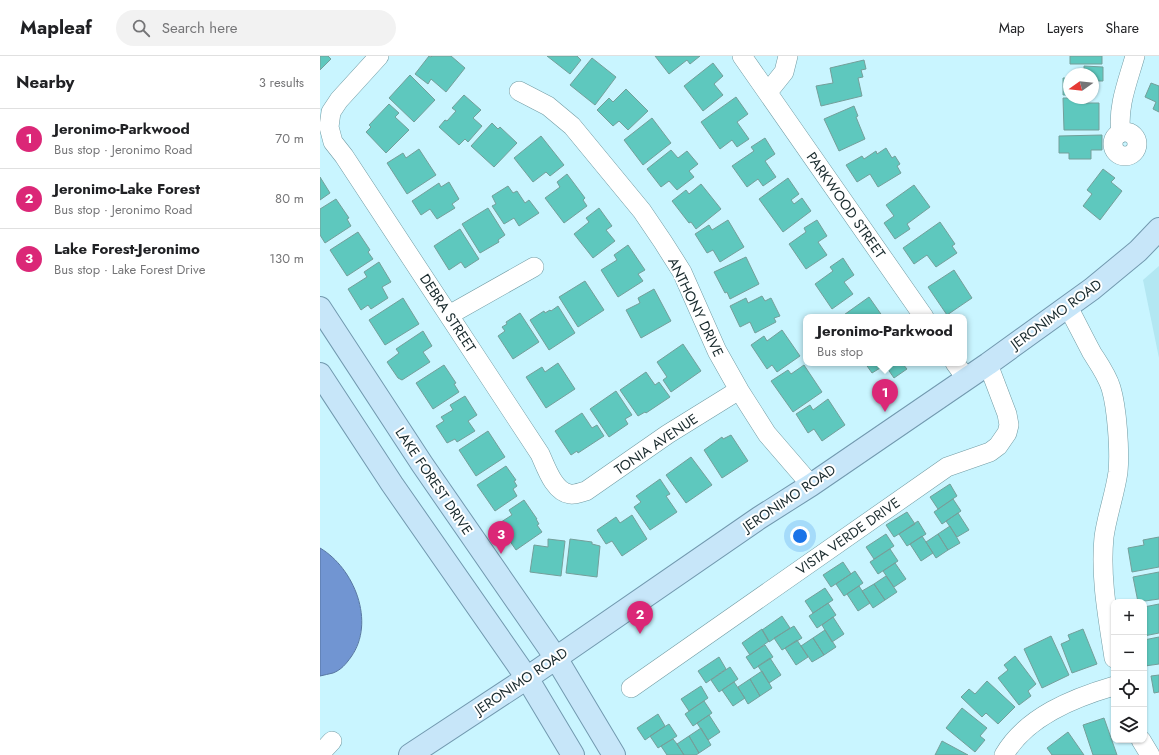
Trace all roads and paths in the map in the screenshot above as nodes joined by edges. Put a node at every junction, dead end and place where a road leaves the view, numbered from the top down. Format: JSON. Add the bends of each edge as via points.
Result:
{"nodes":[{"id":1,"x":379,"y":56,"type":"edge"},
{"id":2,"x":742,"y":56,"type":"edge"},
{"id":3,"x":788,"y":56,"type":"edge"},
{"id":4,"x":1134,"y":56,"type":"edge"},
{"id":5,"x":519,"y":91,"type":"dead end"},
{"id":6,"x":768,"y":92,"type":"junction"},
{"id":7,"x":1121,"y":133,"type":"dead end"},
{"id":8,"x":1159,"y":229,"type":"edge"},
{"id":9,"x":534,"y":267,"type":"dead end"},
{"id":10,"x":1068,"y":307,"type":"junction"},
{"id":11,"x":320,"y":308,"type":"edge"},
{"id":12,"x":922,"y":314,"type":"edge"},
{"id":13,"x":449,"y":315,"type":"junction"},
{"id":14,"x":988,"y":364,"type":"junction"},
{"id":15,"x":961,"y":371,"type":"edge"},
{"id":16,"x":320,"y":374,"type":"edge"},
{"id":17,"x":739,"y":390,"type":"junction"},
{"id":18,"x":811,"y":485,"type":"junction"},
{"id":19,"x":571,"y":495,"type":"joint"},
{"id":20,"x":1111,"y":637,"type":"edge"},
{"id":21,"x":556,"y":658,"type":"junction"},
{"id":22,"x":526,"y":678,"type":"junction"},
{"id":23,"x":1111,"y":687,"type":"edge"},
{"id":24,"x":631,"y":688,"type":"dead end"},
{"id":25,"x":1143,"y":743,"type":"edge"},
{"id":26,"x":410,"y":755,"type":"edge"},
{"id":27,"x":573,"y":755,"type":"edge"},
{"id":28,"x":614,"y":755,"type":"edge"},
{"id":29,"x":1004,"y":755,"type":"edge"},
{"id":30,"x":1150,"y":755,"type":"edge"}],
"edges":[{"from":1,"to":13,"type":"street","name":"DEBRA STREET","via":[[331,112],[329,127],[333,142]]},
{"from":2,"to":6,"type":"street","name":"PARKWOOD STREET"},
{"from":3,"to":6,"type":"street","via":[[784,72]]},
{"from":4,"to":7,"type":"street","via":[[1119,118]]},
{"from":5,"to":17,"type":"street","name":"ANTHONY DRIVE","via":[[548,106],[572,126],[642,211],[682,272],[717,351]]},
{"from":6,"to":12,"type":"street","name":"PARKWOOD STREET"},
{"from":8,"to":10,"type":"main road","name":"JERONIMO ROAD","via":[[1138,251]]},
{"from":9,"to":13,"type":"street"},
{"from":10,"to":14,"type":"main road","name":"JERONIMO ROAD"},
{"from":10,"to":20,"type":"street","via":[[1102,369],[1110,387],[1116,413],[1118,473],[1104,537],[1103,564]]},
{"from":11,"to":21,"type":"main road","name":"LAKE FOREST DRIVE","via":[[422,464]]},
{"from":13,"to":19,"type":"street","name":"DEBRA STREET","via":[[540,454],[560,491]]},
{"from":14,"to":15,"type":"main road","name":"JERONIMO ROAD"},
{"from":14,"to":24,"type":"street","name":"VISTA VERDE DRIVE","via":[[1009,425],[998,446],[990,452],[946,467]]},
{"from":15,"to":18,"type":"main road","name":"JERONIMO ROAD"},
{"from":16,"to":22,"type":"main road","via":[[396,490]]},
{"from":17,"to":18,"type":"street","name":"ANTHONY DRIVE","via":[[767,434]]},
{"from":17,"to":19,"type":"street","name":"TONIA AVENUE","via":[[668,434],[586,491]]},
{"from":18,"to":21,"type":"main road","name":"JERONIMO ROAD"},
{"from":21,"to":22,"type":"main road","name":"JERONIMO ROAD"},
{"from":21,"to":28,"type":"main road","name":"LAKE FOREST DRIVE"},
{"from":22,"to":26,"type":"main road","name":"JERONIMO ROAD"},
{"from":22,"to":27,"type":"main road"},
{"from":23,"to":29,"type":"street","via":[[1050,712],[1019,736]]},
{"from":25,"to":30,"type":"street"}]}
